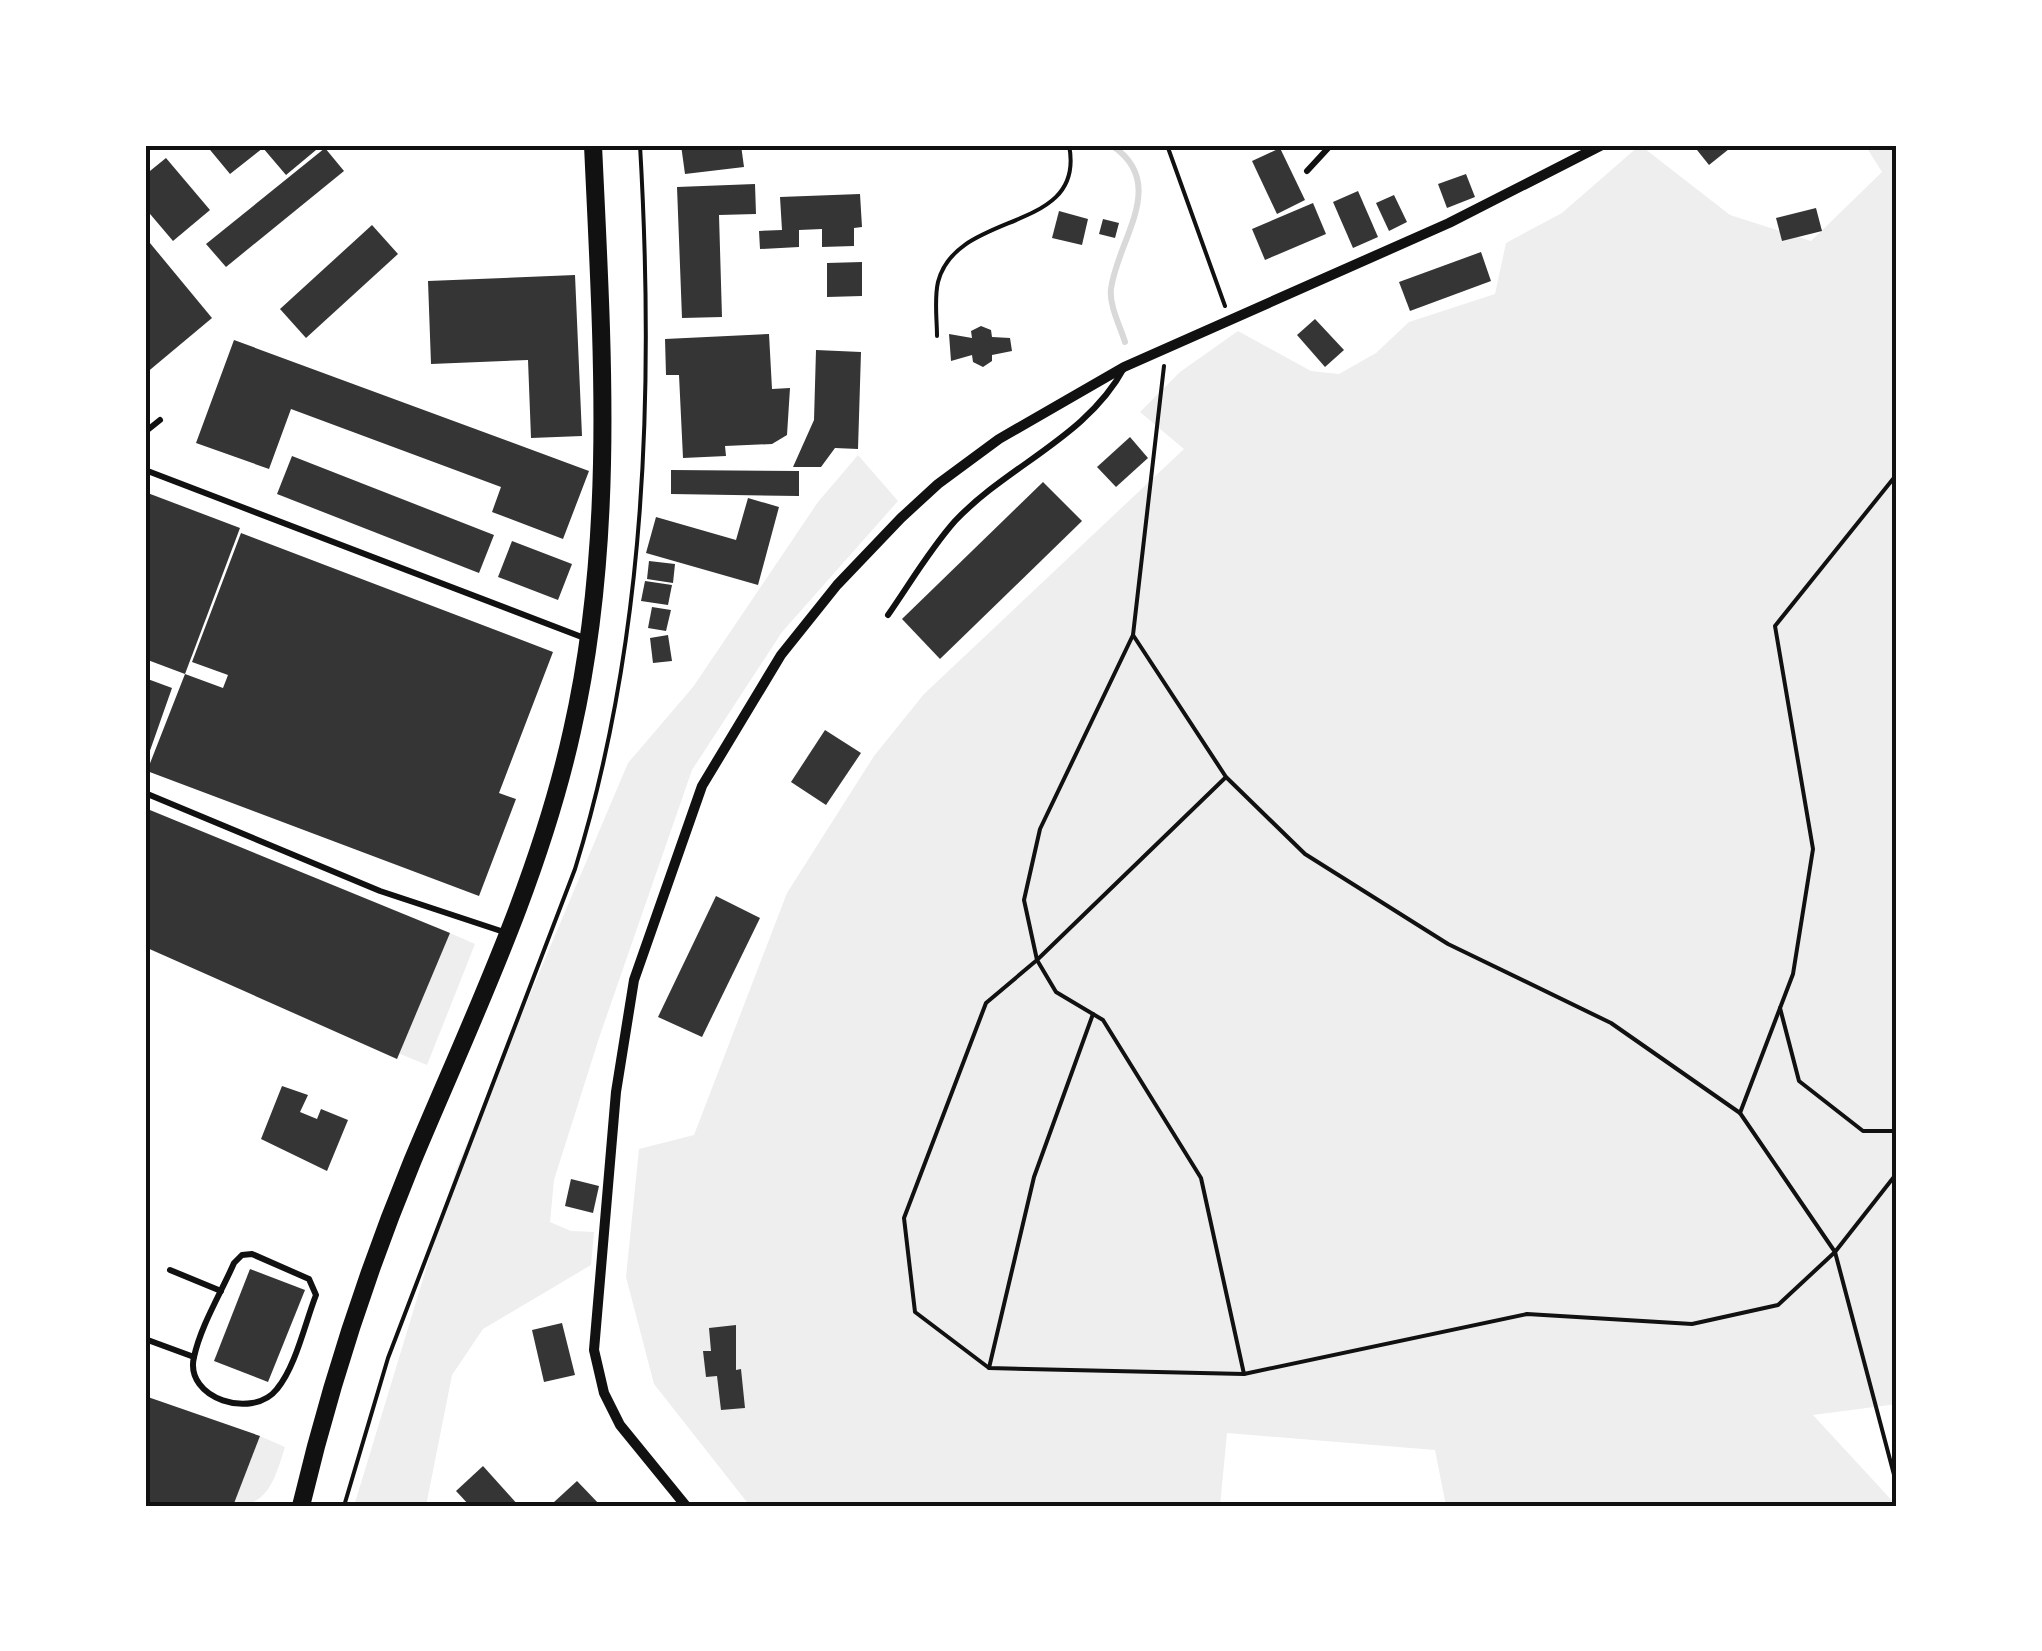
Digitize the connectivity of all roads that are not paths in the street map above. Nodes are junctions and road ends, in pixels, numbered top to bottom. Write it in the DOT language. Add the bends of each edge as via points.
graph roads {
  1 [pos="593,145"];
  2 [pos="1330,145"];
  3 [pos="1602,145"];
  4 [pos="1308,171"];
  5 [pos="1124,367"];
  6 [pos="160,420"];
  7 [pos="145,432"];
  8 [pos="145,470"];
  9 [pos="888,615"];
  10 [pos="589,640"];
  11 [pos="145,793"];
  12 [pos="508,933"];
  13 [pos="170,1270"];
  14 [pos="222,1291"];
  15 [pos="145,1339"];
  16 [pos="194,1357"];
  17 [pos="302,1506"];
  18 [pos="686,1506"];
  1 -- 10 [label="main road" via="604,382 602,521"];
  2 -- 4 [label="lane"];
  3 -- 5 [label="street" via="1449,224"];
  5 -- 9 [label="lane" via="1091,416 954,522"];
  5 -- 18 [label="street" via="982,450 901,518 781,654 702,786 626,1016 593,1336 612,1410"];
  6 -- 7 [label="lane"];
  8 -- 10 [label="lane"];
  10 -- 12 [label="main road" via="572,732"];
  11 -- 12 [label="lane" via="380,890"];
  12 -- 17 [label="main road" via="372,1267 331,1389"];
  13 -- 14 [label="lane"];
  14 -- 16 [label="lane"];
  14 -- 16 [label="lane" via="234,1263 252,1254 310,1279 316,1295 279,1388 266,1400 249,1406 219,1400 196,1377"];
  15 -- 16 [label="lane"];
}
